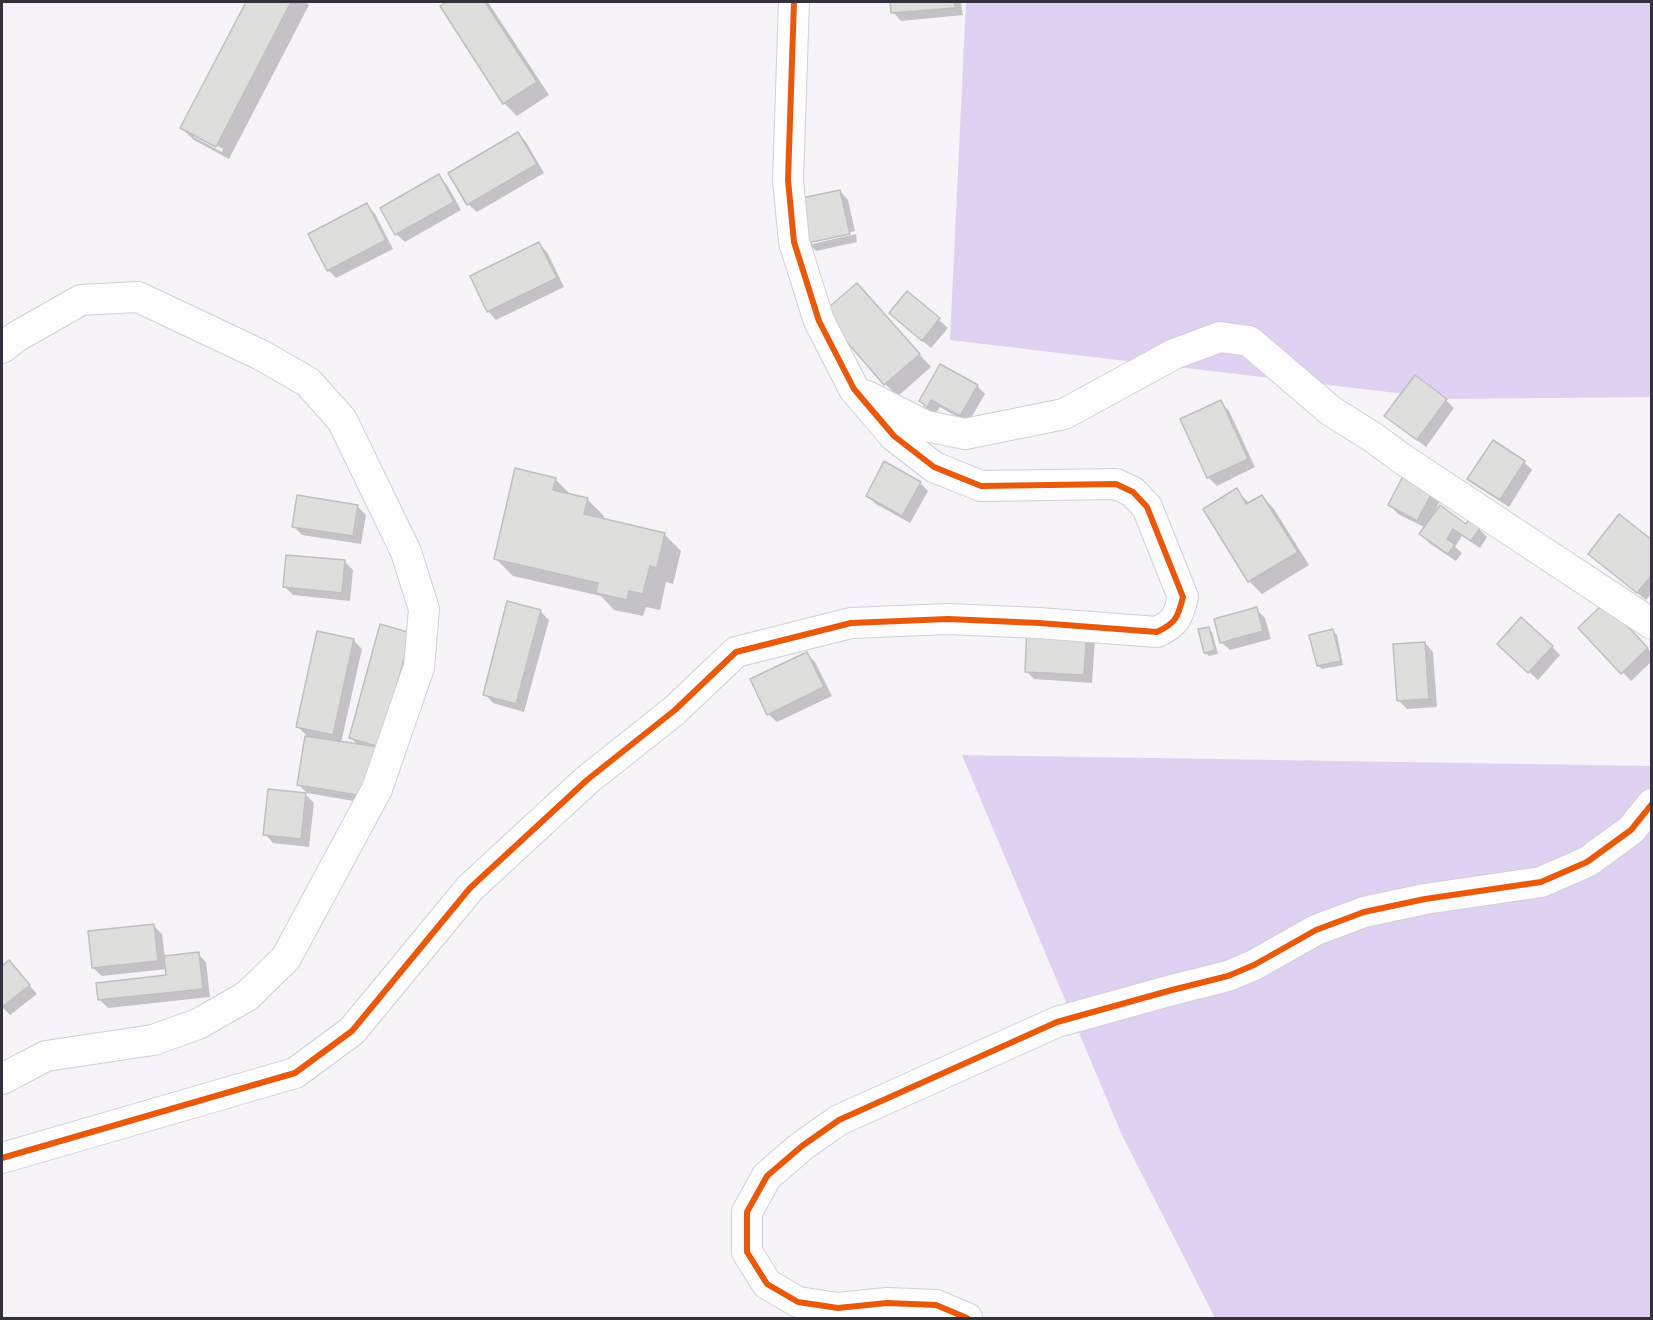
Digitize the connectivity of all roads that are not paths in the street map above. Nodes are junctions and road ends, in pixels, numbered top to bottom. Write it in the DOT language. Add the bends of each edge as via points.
graph roads {
  1 [pos="794,2"];
  2 [pos="2,348"];
  3 [pos="854,389"];
  4 [pos="1652,624"];
  5 [pos="1652,804"];
  6 [pos="2,1079"];
  7 [pos="2,1158"];
  8 [pos="968,1318"];
  1 -- 3 [label="street" via="788,180 794,242 819,321"];
  2 -- 6 [label="street" via="81,300 138,297 252,350 309,382 342,420 406,552 424,609 419,667 377,789 286,958 247,996 198,1024 153,1040 46,1056"];
  3 -- 4 [label="street" via="926,426 965,434 1064,414 1174,354 1220,337 1249,341 1331,411"];
  3 -- 7 [label="street" via="894,436 934,466 981,486 1116,484 1133,492 1147,507 1184,597 1171,626 1157,632 948,619 851,623 736,652 675,710 587,780 470,888 352,1031 295,1073"];
  5 -- 8 [label="street" via="1631,830 1587,862 1541,882 1425,898 1364,912 1316,930 1228,976 1057,1022 839,1120 767,1176 747,1212 747,1252 767,1284 798,1302 838,1308 887,1303 936,1305"];
}
